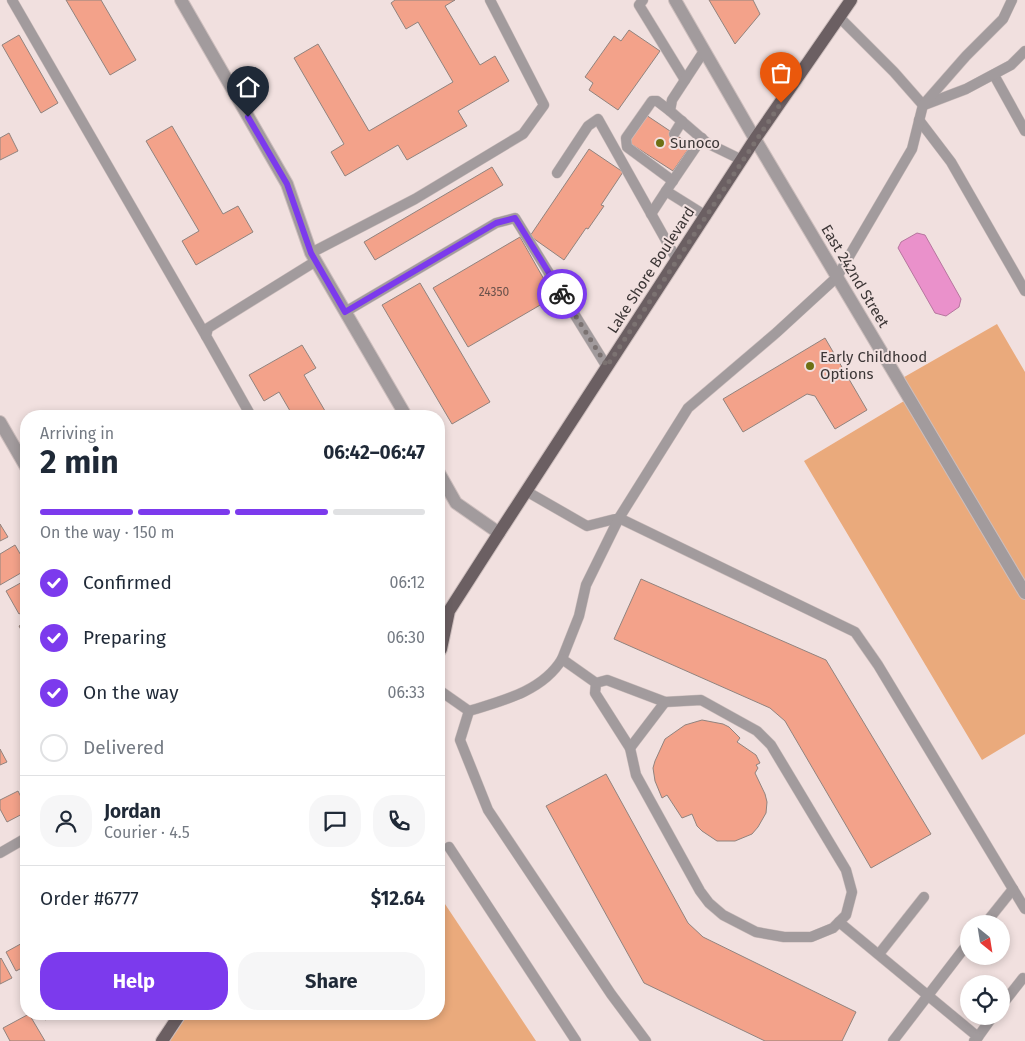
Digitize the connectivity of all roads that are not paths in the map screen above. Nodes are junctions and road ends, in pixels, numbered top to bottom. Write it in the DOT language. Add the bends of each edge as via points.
graph roads {
  1 [pos="12,0"];
  2 [pos="180,0"];
  3 [pos="490,0"];
  4 [pos="643,0"];
  5 [pos="675,0"];
  6 [pos="851,0"];
  7 [pos="1012,0"];
  8 [pos="839,17"];
  9 [pos="1025,50"];
  10 [pos="704,51"];
  11 [pos="994,75"];
  12 [pos="685,80"];
  13 [pos="923,105"];
  14 [pos="670,111"];
  15 [pos="919,120"];
  16 [pos="682,121"];
  17 [pos="1025,131"];
  18 [pos="674,134"];
  19 [pos="702,138"];
  20 [pos="756,139"];
  21 [pos="742,160"];
  22 [pos="557,173"];
  23 [pos="673,181"];
  24 [pos="666,191"];
  25 [pos="651,214"];
  26 [pos="706,216"];
  27 [pos="314,257"];
  28 [pos="677,260"];
  29 [pos="837,277"];
  30 [pos="1025,291"];
  31 [pos="345,312"];
  32 [pos="206,336"];
  33 [pos="607,366"];
  34 [pos="249,410"];
  35 [pos="402,410"];
  36 [pos="0,422"];
  37 [pos="20,457"];
  38 [pos="445,484"];
  39 [pos="526,491"];
  40 [pos="620,518"];
  41 [pos="499,533"];
  42 [pos="1025,593"];
  43 [pos="445,613"];
  44 [pos="562,659"];
  45 [pos="596,683"];
  46 [pos="445,694"];
  47 [pos="665,702"];
  48 [pos="469,710"];
  49 [pos="630,748"];
  50 [pos="20,841"];
  51 [pos="449,847"];
  52 [pos="0,853"];
  53 [pos="1013,889"];
  54 [pos="924,897"];
  55 [pos="1025,909"];
  56 [pos="991,915"];
  57 [pos="839,922"];
  58 [pos="880,954"];
  59 [pos="960,954"];
  60 [pos="1022,978"];
  61 [pos="1010,994"];
  62 [pos="928,995"];
  63 [pos="176,1020"];
  64 [pos="986,1025"];
  65 [pos="976,1039"];
  66 [pos="162,1041"];
  67 [pos="576,1041"];
  68 [pos="646,1041"];
  69 [pos="893,1041"];
  1 -- 32 [label="lane"];
  2 -- 27 [label="street" via="287,184"];
  3 -- 27 [label="lane" via="544,105 523,134"];
  4 -- 12 [label="lane" via="639,5"];
  5 -- 10 [label="street, East 242nd Street"];
  6 -- 8 [label="main road, Lake Shore Boulevard"];
  7 -- 13 [label="lane" via="1003,19"];
  8 -- 13 [label="lane"];
  8 -- 20 [label="main road, Lake Shore Boulevard"];
  9 -- 11 [label="lane" via="1011,65"];
  10 -- 12 [label="lane"];
  10 -- 20 [label="street, East 242nd Street"];
  11 -- 13 [label="lane"];
  11 -- 17 [label="lane"];
  12 -- 14 [label="lane" via="672,100"];
  13 -- 15 [label="lane"];
  14 -- 16 [label="lane"];
  14 -- 23 [label="lane" via="652,101 626,138 627,147 654,163"];
  15 -- 29 [label="lane" via="912,149"];
  15 -- 30 [label="lane" via="952,162"];
  16 -- 18 [label="lane"];
  16 -- 19 [label="lane"];
  19 -- 21 [label="lane"];
  19 -- 23 [label="lane"];
  20 -- 21 [label="main road, Lake Shore Boulevard"];
  20 -- 29 [label="street, East 242nd Street"];
  21 -- 26 [label="main road, Lake Shore Boulevard"];
  22 -- 25 [label="lane" via="588,126 598,119"];
  23 -- 24 [label="lane"];
  24 -- 25 [label="lane"];
  24 -- 26 [label="lane"];
  25 -- 28 [label="lane"];
  26 -- 28 [label="main road, Lake Shore Boulevard"];
  27 -- 31 [label="street"];
  27 -- 32 [label="lane" via="208,328"];
  28 -- 33 [label="main road, Lake Shore Boulevard"];
  29 -- 40 [label="lane" via="688,408"];
  29 -- 42 [label="street, East 242nd Street"];
  31 -- 33 [label="lane" via="496,223 515,218"];
  31 -- 35 [label="street"];
  32 -- 34 [label="lane"];
  33 -- 39 [label="main road, Lake Shore Boulevard"];
  36 -- 37 [label="street"];
  38 -- 41 [label="street" via="456,503"];
  39 -- 40 [label="lane" via="587,526"];
  39 -- 41 [label="main road, Lake Shore Boulevard"];
  40 -- 44 [label="lane" via="586,585 579,616"];
  40 -- 53 [label="lane" via="855,632"];
  41 -- 43 [label="main road, Lake Shore Boulevard"];
  44 -- 45 [label="lane"];
  44 -- 48 [label="lane" via="556,670 532,688"];
  45 -- 47 [label="lane" via="607,680"];
  45 -- 49 [label="lane" via="595,693"];
  46 -- 48 [label="lane"];
  47 -- 49 [label="lane"];
  47 -- 57 [label="lane" via="701,700 757,731 771,745 846,870 852,892 846,915"];
  48 -- 68 [label="lane" via="460,740 488,810"];
  49 -- 57 [label="lane" via="636,775 695,882 723,915 756,932 784,937 811,937"];
  50 -- 52 [label="lane"];
  51 -- 67 [label="lane"];
  53 -- 55 [label="lane"];
  53 -- 56 [label="lane"];
  54 -- 58 [label="lane"];
  57 -- 58 [label="lane"];
  58 -- 62 [label="lane"];
  59 -- 62 [label="lane"];
  60 -- 61 [label="lane"];
  62 -- 65 [label="lane"];
  62 -- 69 [label="lane"];
  63 -- 66 [label="main road"];
  64 -- 65 [label="lane"];
}
